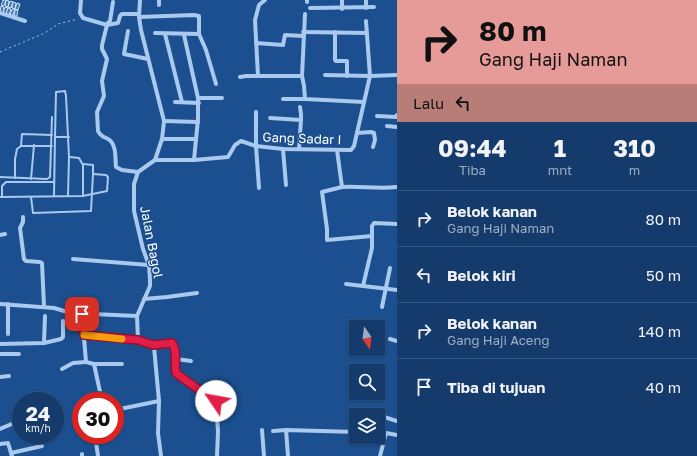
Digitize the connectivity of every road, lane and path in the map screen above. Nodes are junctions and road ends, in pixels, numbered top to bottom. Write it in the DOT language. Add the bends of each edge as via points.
graph roads {
  1 [pos="82,0"];
  2 [pos="140,0"];
  3 [pos="265,0"];
  4 [pos="342,0"];
  5 [pos="366,0"];
  6 [pos="113,2"];
  7 [pos="374,7"];
  8 [pos="310,8"];
  9 [pos="366,8"];
  10 [pos="342,9"];
  11 [pos="0,13"];
  12 [pos="305,14"];
  13 [pos="139,15"];
  14 [pos="83,18"];
  15 [pos="25,21"];
  16 [pos="366,21"];
  17 [pos="107,25"];
  18 [pos="128,31"];
  19 [pos="334,32"];
  20 [pos="155,33"];
  21 [pos="367,33"];
  22 [pos="165,34"];
  23 [pos="199,34"];
  24 [pos="303,34"];
  25 [pos="184,35"];
  26 [pos="256,44"];
  27 [pos="0,52"];
  28 [pos="148,59"];
  29 [pos="325,75"];
  30 [pos="397,75"];
  31 [pos="258,76"];
  32 [pos="302,76"];
  33 [pos="346,76"];
  34 [pos="370,76"];
  35 [pos="240,77"];
  36 [pos="216,84"];
  37 [pos="222,98"];
  38 [pos="283,99"];
  39 [pos="305,99"];
  40 [pos="198,101"];
  41 [pos="175,102"];
  42 [pos="182,102"];
  43 [pos="364,102"];
  44 [pos="300,108"];
  45 [pos="256,112"];
  46 [pos="397,115"];
  47 [pos="377,116"];
  48 [pos="52,117"];
  49 [pos="270,118"];
  50 [pos="300,120"];
  51 [pos="164,121"];
  52 [pos="198,122"];
  53 [pos="388,126"];
  54 [pos="397,127"];
  55 [pos="357,133"];
  56 [pos="52,135"];
  57 [pos="55,137"];
  58 [pos="68,137"];
  59 [pos="162,139"];
  60 [pos="196,139"];
  61 [pos="34,145"];
  62 [pos="21,146"];
  63 [pos="52,146"];
  64 [pos="256,146"];
  65 [pos="373,147"];
  66 [pos="283,149"];
  67 [pos="299,149"];
  68 [pos="337,150"];
  69 [pos="69,157"];
  70 [pos="155,160"];
  71 [pos="194,160"];
  72 [pos="83,164"];
  73 [pos="138,172"];
  74 [pos="93,174"];
  75 [pos="0,177"];
  76 [pos="15,178"];
  77 [pos="31,179"];
  78 [pos="54,182"];
  79 [pos="286,185"];
  80 [pos="342,187"];
  81 [pos="397,187"];
  82 [pos="260,188"];
  83 [pos="91,195"];
  84 [pos="54,196"];
  85 [pos="68,196"];
  86 [pos="83,196"];
  87 [pos="1,197"];
  88 [pos="31,197"];
  89 [pos="23,217"];
  90 [pos="397,224"];
  91 [pos="5,234"];
  92 [pos="0,235"];
  93 [pos="372,236"];
  94 [pos="73,259"];
  95 [pos="148,265"];
  96 [pos="390,268"];
  97 [pos="346,284"];
  98 [pos="363,286"];
  99 [pos="386,288"];
  100 [pos="397,290"];
  101 [pos="197,293"];
  102 [pos="144,299"];
  103 [pos="0,304"];
  104 [pos="8,304"];
  105 [pos="44,306"];
  106 [pos="382,307"];
  107 [pos="82,314"];
  108 [pos="45,316"];
  109 [pos="137,316"];
  110 [pos="63,321"];
  111 [pos="8,334"];
  112 [pos="84,335"];
  113 [pos="390,339"];
  114 [pos="138,340"];
  115 [pos="397,341"];
  116 [pos="44,343"];
  117 [pos="0,344"];
  118 [pos="153,345"];
  119 [pos="0,354"];
  120 [pos="19,354"];
  121 [pos="176,359"];
  122 [pos="191,361"];
  123 [pos="86,362"];
  124 [pos="94,364"];
  125 [pos="122,364"];
  126 [pos="62,369"];
  127 [pos="8,376"];
  128 [pos="0,377"];
  129 [pos="100,392"];
  130 [pos="159,401"];
  131 [pos="124,408"];
  132 [pos="385,417"];
  133 [pos="397,421"];
  134 [pos="12,424"];
  135 [pos="0,429"];
  136 [pos="262,430"];
  137 [pos="286,430"];
  138 [pos="273,431"];
  139 [pos="349,432"];
  140 [pos="397,435"];
  141 [pos="385,436"];
  142 [pos="0,444"];
  143 [pos="96,444"];
  144 [pos="383,444"];
  145 [pos="42,446"];
  146 [pos="12,455"];
  147 [pos="98,456"];
  148 [pos="161,456"];
  149 [pos="217,456"];
  150 [pos="260,456"];
  151 [pos="264,456"];
  152 [pos="288,456"];
  153 [pos="380,456"];
  1 -- 14 [label="street" via="80,13"];
  2 -- 13 [label="street"];
  3 -- 26 [label="street" via="259,5 255,20"];
  4 -- 10 [label="street"];
  5 -- 9 [label="street"];
  6 -- 17 [label="street"];
  7 -- 9 [label="street"];
  8 -- 10 [label="street"];
  9 -- 10 [label="street"];
  11 -- 15 [label="street"];
  12 -- 24 [label="street"];
  13 -- 17 [label="street" via="122,14 118,23"];
  13 -- 23 [label="street" via="198,16"];
  13 -- 28 [label="street"];
  14 -- 17 [label="street"];
  14 -- 27 [label="path" via="58,24 45,33"];
  16 -- 21 [label="street, Gang Sadar I"];
  17 -- 73 [label="street" via="102,45 107,59 102,81 104,96 97,112 97,129 99,134 111,140 114,145 116,167"];
  18 -- 28 [label="street" via="124,54"];
  19 -- 21 [label="street"];
  19 -- 24 [label="street"];
  19 -- 33 [label="street" via="335,59 347,62"];
  20 -- 22 [label="street"];
  21 -- 34 [label="street, Gang Sadar I"];
  22 -- 25 [label="street"];
  22 -- 42 [label="street"];
  23 -- 25 [label="street"];
  23 -- 36 [label="street"];
  24 -- 26 [label="street" via="285,35 283,45"];
  24 -- 32 [label="street"];
  25 -- 40 [label="street"];
  26 -- 31 [label="street"];
  28 -- 51 [label="street"];
  29 -- 33 [label="street"];
  30 -- 34 [label="street"];
  31 -- 32 [label="street"];
  31 -- 35 [label="street"];
  32 -- 39 [label="street"];
  33 -- 34 [label="street"];
  34 -- 43 [label="street, Gang Sadar I"];
  37 -- 40 [label="street"];
  38 -- 39 [label="street"];
  39 -- 43 [label="street"];
  40 -- 42 [label="street"];
  40 -- 52 [label="street"];
  41 -- 42 [label="street"];
  43 -- 55 [label="street, Gang Sadar I"];
  44 -- 50 [label="street"];
  45 -- 64 [label="street"];
  46 -- 47 [label="street"];
  48 -- 56 [label="lane"];
  49 -- 50 [label="street"];
  50 -- 67 [label="street"];
  51 -- 52 [label="street"];
  51 -- 59 [label="street"];
  52 -- 60 [label="street"];
  53 -- 54 [label="street"];
  55 -- 65 [label="street" via="374,133"];
  55 -- 68 [label="street, Gang Sadar I" via="353,149"];
  56 -- 62 [label="lane" via="22,134"];
  56 -- 63 [label="lane"];
  57 -- 58 [label="lane"];
  57 -- 58 [label="lane" via="56,92 65,91"];
  57 -- 78 [label="lane"];
  58 -- 69 [label="lane"];
  59 -- 60 [label="street"];
  59 -- 70 [label="street"];
  60 -- 71 [label="street"];
  61 -- 62 [label="lane"];
  61 -- 63 [label="lane"];
  61 -- 77 [label="lane"];
  62 -- 76 [label="lane" via="17,149 15,159"];
  63 -- 77 [label="lane" via="50,177"];
  64 -- 66 [label="street, Gang Sadar I"];
  64 -- 71 [label="street, Gang Sadar I" via="239,142 226,157"];
  64 -- 82 [label="street"];
  66 -- 67 [label="street, Gang Sadar I"];
  66 -- 79 [label="street"];
  67 -- 68 [label="street, Gang Sadar I"];
  68 -- 80 [label="street"];
  69 -- 72 [label="lane" via="78,158"];
  69 -- 85 [label="lane"];
  70 -- 71 [label="street"];
  70 -- 73 [label="street"];
  72 -- 74 [label="lane" via="93,165"];
  72 -- 86 [label="lane"];
  73 -- 95 [label="street, Jalan Bagol" via="134,184 134,211"];
  74 -- 83 [label="lane"];
  74 -- 83 [label="lane" via="106,175 108,189 105,193"];
  75 -- 76 [label="lane"];
  76 -- 77 [label="lane"];
  78 -- 84 [label="lane"];
  78 -- 87 [label="lane" via="6,182 2,186"];
  80 -- 81 [label="street"];
  80 -- 93 [label="street" via="322,192 327,240"];
  83 -- 86 [label="lane"];
  83 -- 88 [label="lane" via="89,212 34,213"];
  84 -- 85 [label="lane"];
  84 -- 88 [label="lane"];
  85 -- 86 [label="lane"];
  87 -- 88 [label="lane"];
  89 -- 105 [label="street" via="20,228 24,259 42,263"];
  90 -- 93 [label="street" via="374,223"];
  91 -- 92 [label="street"];
  93 -- 98 [label="street" via="372,248"];
  94 -- 95 [label="street"];
  95 -- 102 [label="street, Jalan Bagol" via="150,286"];
  96 -- 99 [label="street"];
  97 -- 98 [label="street"];
  98 -- 99 [label="street"];
  99 -- 100 [label="street"];
  99 -- 106 [label="street"];
  101 -- 102 [label="street"];
  102 -- 109 [label="street, Jalan Bagol"];
  103 -- 104 [label="street"];
  104 -- 105 [label="street"];
  104 -- 111 [label="street"];
  105 -- 107 [label="street"];
  107 -- 109 [label="street"];
  107 -- 112 [label="street"];
  108 -- 116 [label="street"];
  109 -- 114 [label="street"];
  110 -- 116 [label="street" via="62,338"];
  112 -- 114 [label="street"];
  112 -- 123 [label="street"];
  113 -- 115 [label="street"];
  114 -- 118 [label="street"];
  116 -- 117 [label="street"];
  118 -- 121 [label="street" via="172,343"];
  118 -- 130 [label="street"];
  119 -- 120 [label="street"];
  121 -- 122 [label="street"];
  121 -- 149 [label="street" via="176,374 216,400"];
  123 -- 124 [label="street"];
  123 -- 126 [label="street" via="73,363"];
  124 -- 125 [label="street"];
  124 -- 129 [label="street"];
  127 -- 128 [label="street"];
  130 -- 131 [label="street"];
  130 -- 148 [label="street" via="158,434"];
  132 -- 133 [label="street"];
  134 -- 135 [label="street"];
  136 -- 151 [label="street"];
  137 -- 138 [label="street"];
  137 -- 139 [label="street"];
  137 -- 152 [label="street"];
  140 -- 141 [label="street" via="386,433"];
  142 -- 146 [label="street" via="8,443"];
  143 -- 147 [label="street"];
  144 -- 153 [label="street"];
  145 -- 146 [label="street"];
  150 -- 151 [label="street"];
}
